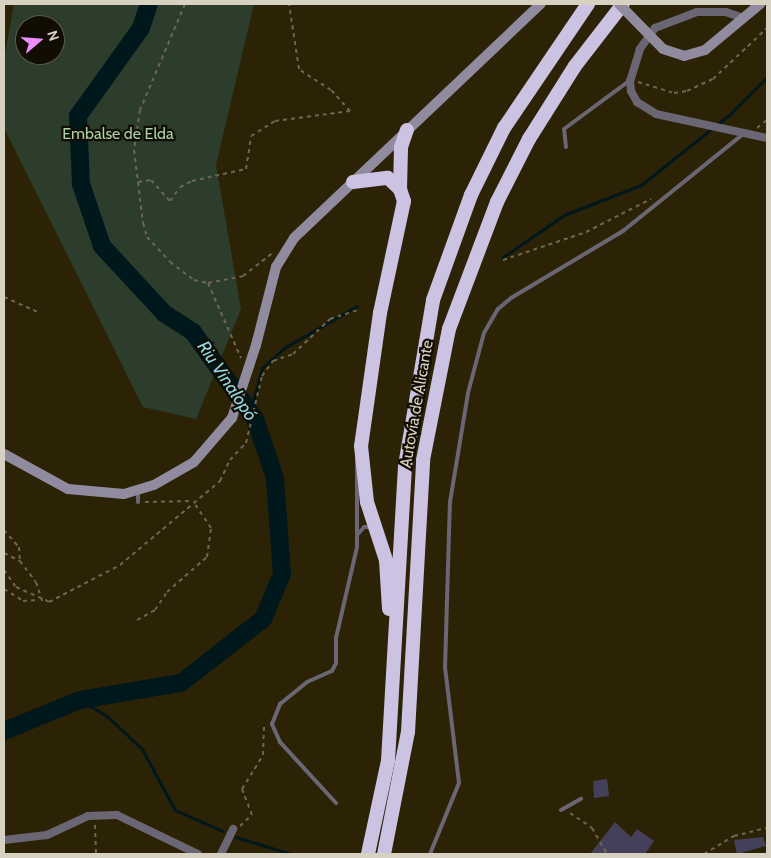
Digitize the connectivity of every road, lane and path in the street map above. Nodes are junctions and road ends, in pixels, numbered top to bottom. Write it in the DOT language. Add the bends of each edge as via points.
graph roads {
  1 [pos="184,4"];
  2 [pos="289,4"];
  3 [pos="541,4"];
  4 [pos="588,4"];
  5 [pos="621,4"];
  6 [pos="760,4"];
  7 [pos="744,18"];
  8 [pos="767,28"];
  9 [pos="630,81"];
  10 [pos="407,130"];
  11 [pos="742,135"];
  12 [pos="767,138"];
  13 [pos="566,147"];
  14 [pos="138,182"];
  15 [pos="353,182"];
  16 [pos="400,189"];
  17 [pos="653,198"];
  18 [pos="287,248"];
  19 [pos="503,260"];
  20 [pos="208,283"];
  21 [pos="4,296"];
  22 [pos="357,310"];
  23 [pos="37,312"];
  24 [pos="4,352"];
  25 [pos="248,363"];
  26 [pos="255,370"];
  27 [pos="262,376"];
  28 [pos="4,380"];
  29 [pos="361,446"];
  30 [pos="4,454"];
  31 [pos="138,497"];
  32 [pos="193,501"];
  33 [pos="376,528"];
  34 [pos="4,530"];
  35 [pos="358,536"];
  36 [pos="4,553"];
  37 [pos="20,561"];
  38 [pos="4,570"];
  39 [pos="4,589"];
  40 [pos="41,601"];
  41 [pos="136,620"];
  42 [pos="397,644"];
  43 [pos="272,724"];
  44 [pos="581,799"];
  45 [pos="336,803"];
  46 [pos="561,810"];
  47 [pos="568,812"];
  48 [pos="97,815"];
  49 [pos="233,828"];
  50 [pos="767,828"];
  51 [pos="4,840"];
  52 [pos="96,854"];
  53 [pos="198,854"];
  54 [pos="221,854"];
  55 [pos="368,854"];
  56 [pos="384,854"];
  57 [pos="430,854"];
  58 [pos="607,854"];
  59 [pos="704,854"];
  1 -- 14 [label="path" via="143,95 134,150"];
  2 -- 14 [label="path" via="299,69 331,90 350,111 326,118 291,116 274,121 251,136 246,169 192,181 180,187 170,201 150,180"];
  3 -- 10 [label="main road"];
  4 -- 42 [label="highway, Autovía de Alicante" via="504,128 471,195 433,300 405,466"];
  5 -- 7 [label="main road, bridge" via="663,49 692,55"];
  5 -- 56 [label="highway, Autovía de Alicante" via="575,66 529,139 496,202 449,329 423,460 408,732"];
  6 -- 7 [label="main road"];
  7 -- 9 [label="street" via="709,12 668,20 644,39"];
  8 -- 9 [label="path" via="713,78 688,91 674,93"];
  9 -- 11 [label="street" via="644,108"];
  9 -- 13 [label="lane" via="564,129"];
  10 -- 15 [label="main road"];
  10 -- 16 [label="highway" via="401,147"];
  11 -- 12 [label="street"];
  11 -- 57 [label="lane" via="623,231 511,298 484,333 468,393 450,502 445,668 459,783"];
  14 -- 20 [label="path" via="147,237 170,262 194,280"];
  15 -- 16 [label="highway" via="381,176"];
  15 -- 18 [label="main road"];
  16 -- 29 [label="highway" via="403,222 380,313"];
  17 -- 19 [label="path" via="586,232"];
  18 -- 20 [label="path" via="269,254 243,276"];
  18 -- 31 [label="main road, bridge" via="271,284 256,346 232,418 194,462"];
  20 -- 25 [label="path" via="241,357"];
  21 -- 23 [label="path"];
  22 -- 27 [label="path" via="330,319 293,354 273,361"];
  24 -- 28 [label="path"];
  26 -- 27 [label="path"];
  27 -- 32 [label="path" via="246,443 213,490"];
  29 -- 33 [label="highway" via="364,485"];
  29 -- 35 [label="lane" via="356,464"];
  30 -- 31 [label="main road" via="68,489 105,496"];
  31 -- 32 [label="path"];
  32 -- 40 [label="path" via="102,577"];
  32 -- 41 [label="path" via="211,528 207,556 167,592 155,610"];
  33 -- 35 [label="lane" via="364,526"];
  33 -- 42 [label="highway" via="386,560 390,618"];
  34 -- 37 [label="path" via="20,547"];
  35 -- 43 [label="lane" via="336,638 336,663 280,704"];
  36 -- 37 [label="path"];
  37 -- 40 [label="path" via="36,582"];
  38 -- 40 [label="path" via="16,587"];
  39 -- 40 [label="path" via="23,601"];
  42 -- 55 [label="highway, Autovía de Alicante" via="388,761"];
  43 -- 45 [label="lane" via="280,742"];
  43 -- 49 [label="path" via="262,727 263,755 242,789 252,815"];
  44 -- 46 [label="lane"];
  47 -- 58 [label="path" via="592,828"];
  48 -- 51 [label="street" via="47,835"];
  48 -- 52 [label="path" via="92,832"];
  48 -- 53 [label="street" via="117,815"];
  49 -- 54 [label="street"];
  50 -- 59 [label="path" via="728,839"];
}
